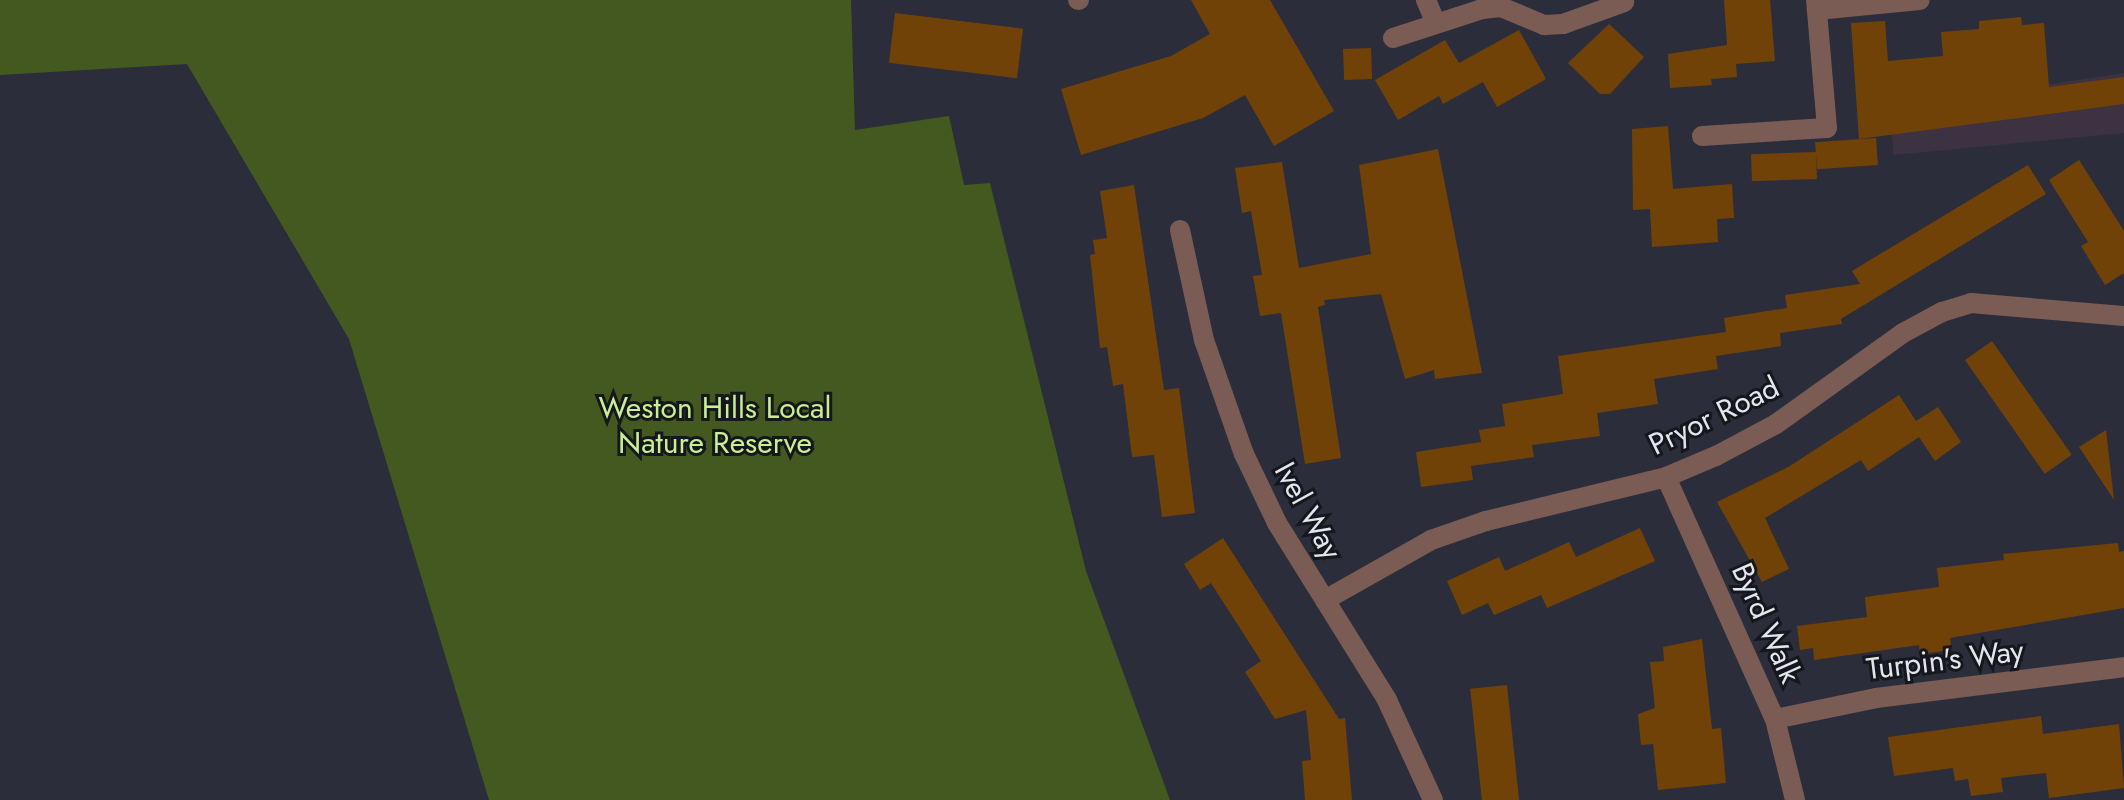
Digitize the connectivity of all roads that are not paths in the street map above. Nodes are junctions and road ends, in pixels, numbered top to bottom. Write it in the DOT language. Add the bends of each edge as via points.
graph roads {
  1 [pos="1426,0"];
  2 [pos="1920,0"];
  3 [pos="1624,2"];
  4 [pos="1816,5"];
  5 [pos="1435,21"];
  6 [pos="1393,38"];
  7 [pos="1702,136"];
  8 [pos="1180,230"];
  9 [pos="2124,316"];
  10 [pos="1666,477"];
  11 [pos="1325,600"];
  12 [pos="2124,667"];
  13 [pos="1775,719"];
  14 [pos="1433,800"];
  15 [pos="1795,800"];
  1 -- 5 [label="street"];
  2 -- 4 [label="street"];
  3 -- 5 [label="street" via="1563,24 1544,25 1501,7"];
  4 -- 7 [label="street" via="1827,128"];
  5 -- 6 [label="street"];
  8 -- 11 [label="street, Ivel Way" via="1204,340 1228,414 1277,523"];
  9 -- 10 [label="street, Pryor Road" via="1971,303 1942,312 1903,333 1776,424"];
  10 -- 11 [label="street, Pryor Road" via="1486,521 1431,540"];
  10 -- 13 [label="street, Byrd Walk"];
  11 -- 14 [label="street, Ivel Way" via="1387,700"];
  12 -- 13 [label="street, Turpin's Way" via="1876,698"];
  13 -- 15 [label="street, Byrd Walk"];
}
